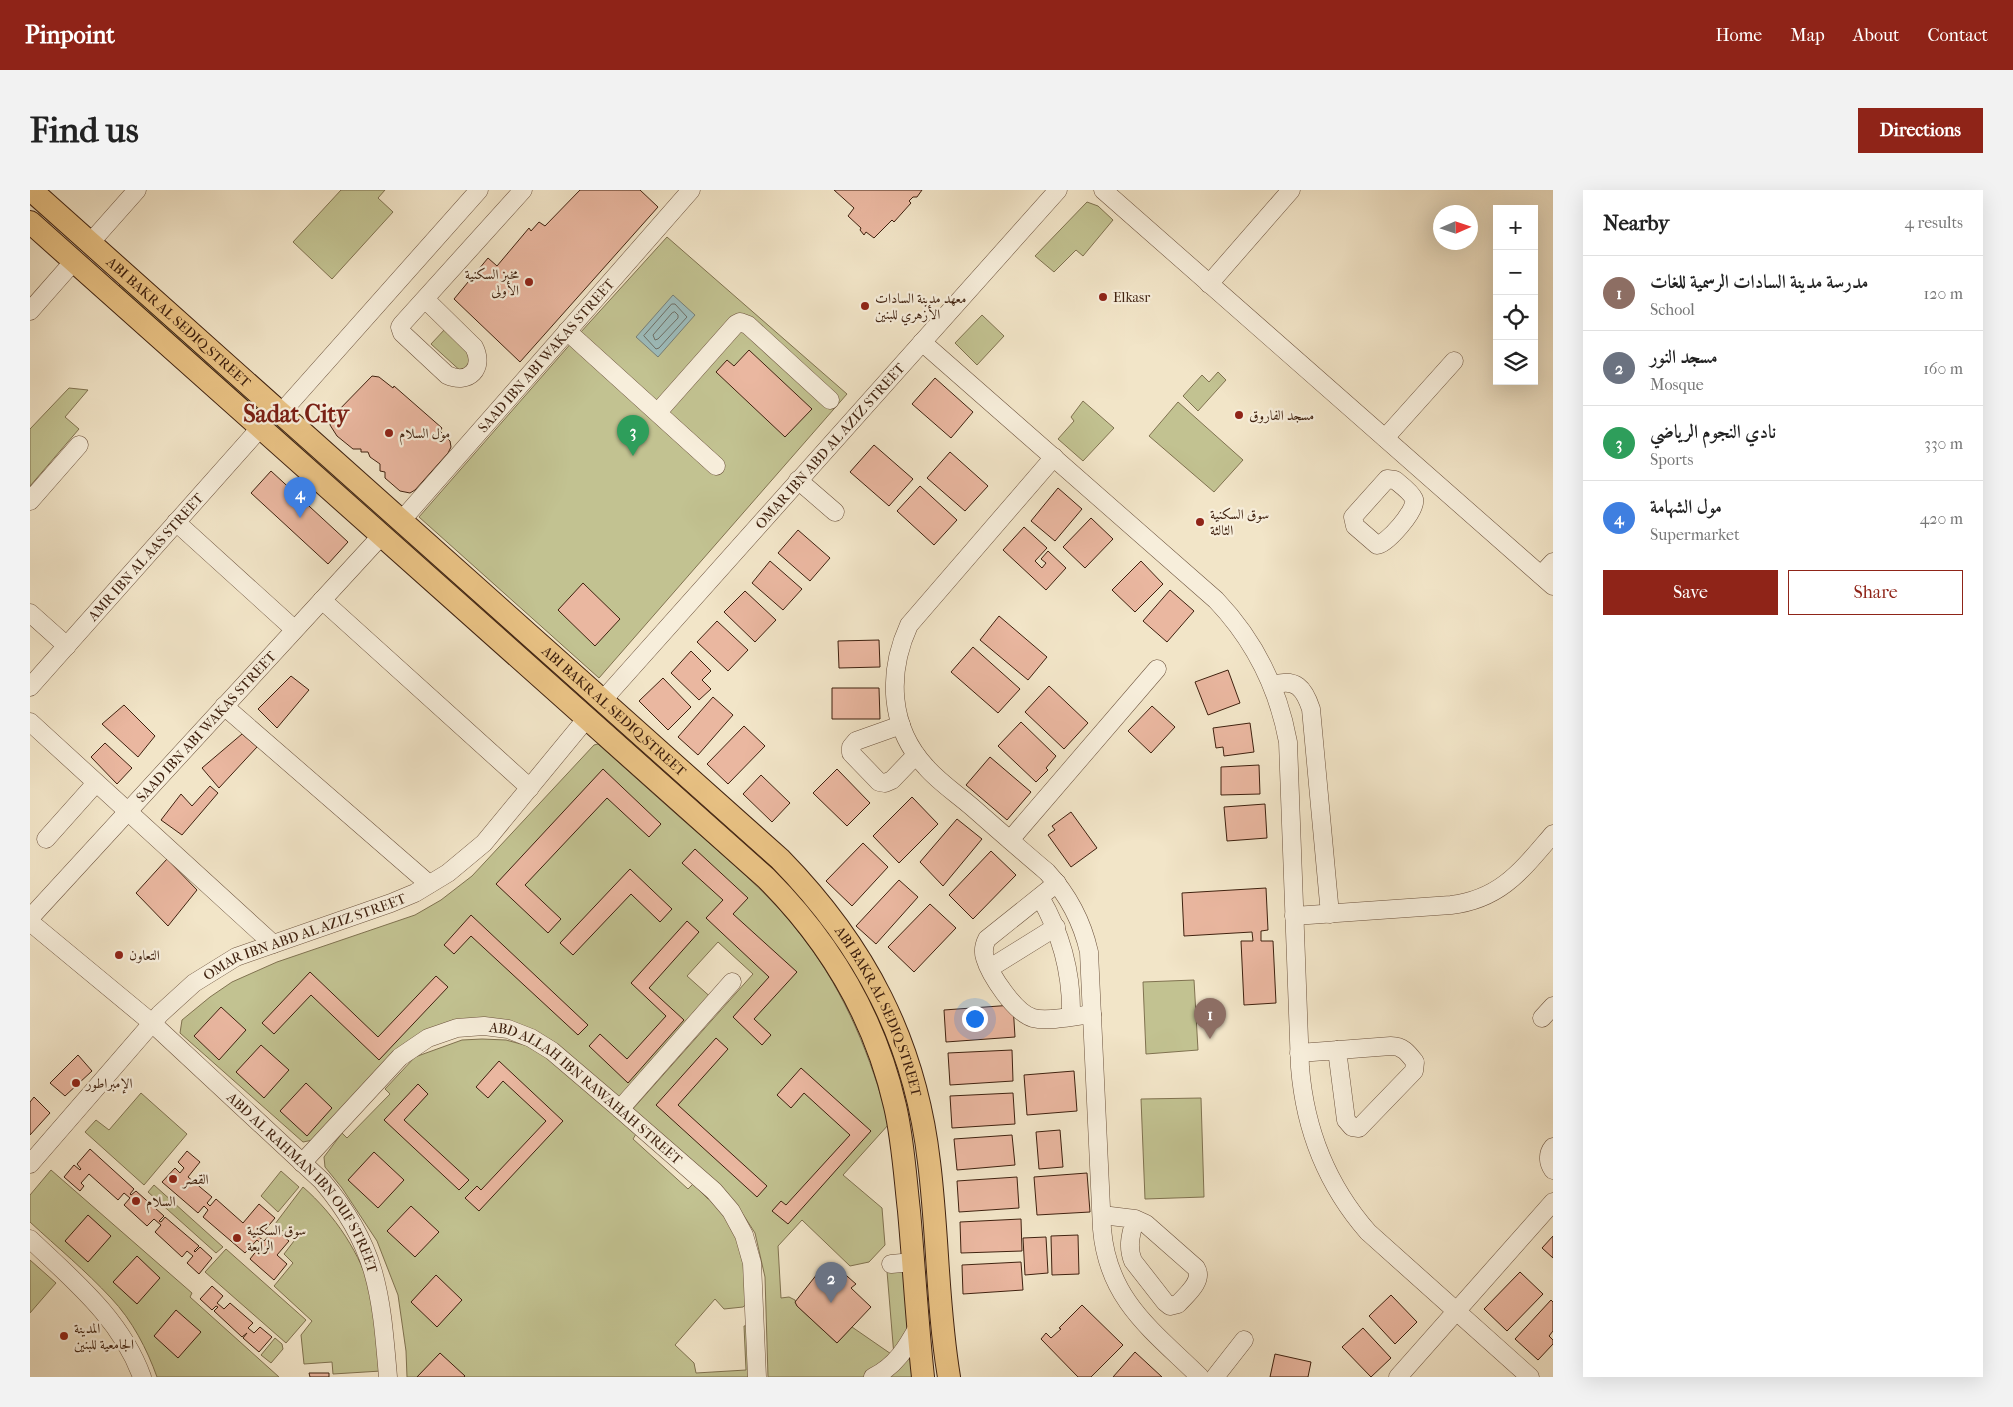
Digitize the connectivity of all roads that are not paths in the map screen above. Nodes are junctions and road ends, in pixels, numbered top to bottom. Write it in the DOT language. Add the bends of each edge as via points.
graph roads {
  1 [pos="31,190"];
  2 [pos="479,190"];
  3 [pos="523,190"];
  4 [pos="691,190"];
  5 [pos="1103,190"];
  6 [pos="1291,190"];
  7 [pos="132,191"];
  8 [pos="1052,192"];
  9 [pos="30,222"];
  10 [pos="90,243"];
  11 [pos="74,261"];
  12 [pos="1209,284"];
  13 [pos="425,299"];
  14 [pos="30,311"];
  15 [pos="568,331"];
  16 [pos="922,342"];
  17 [pos="1454,361"];
  18 [pos="830,400"];
  19 [pos="658,412"];
  20 [pos="280,414"];
  21 [pos="261,427"];
  22 [pos="1385,438"];
  23 [pos="79,445"];
  24 [pos="1054,457"];
  25 [pos="716,466"];
  26 [pos="1418,467"];
  27 [pos="798,480"];
  28 [pos="1402,487"];
  29 [pos="30,501"];
  30 [pos="835,512"];
  31 [pos="176,522"];
  32 [pos="401,522"];
  33 [pos="382,535"];
  34 [pos="1553,562"];
  35 [pos="1547,581"];
  36 [pos="322,600"];
  37 [pos="30,613"];
  38 [pos="294,629"];
  39 [pos="529,636"];
  40 [pos="67,646"];
  41 [pos="515,654"];
  42 [pos="1157,669"];
  43 [pos="1273,685"];
  44 [pos="30,687"];
  45 [pos="602,701"];
  46 [pos="224,706"];
  47 [pos="587,718"];
  48 [pos="30,722"];
  49 [pos="900,725"];
  50 [pos="916,755"];
  51 [pos="96,783"];
  52 [pos="530,788"];
  53 [pos="127,811"];
  54 [pos="1553,834"];
  55 [pos="46,839"];
  56 [pos="1010,840"];
  57 [pos="1058,883"];
  58 [pos="429,884"];
  59 [pos="804,884"];
  60 [pos="786,898"];
  61 [pos="1040,898"];
  62 [pos="1330,914"];
  63 [pos="1294,916"];
  64 [pos="30,918"];
  65 [pos="30,922"];
  66 [pos="1056,927"];
  67 [pos="273,944"];
  68 [pos="990,968"];
  69 [pos="732,982"];
  70 [pos="1092,1014"];
  71 [pos="1071,1016"];
  72 [pos="152,1023"];
  73 [pos="1337,1050"];
  74 [pos="1299,1053"];
  75 [pos="620,1109"];
  76 [pos="1553,1147"];
  77 [pos="302,1163"];
  78 [pos="30,1164"];
  79 [pos="930,1164"];
  80 [pos="905,1168"];
  81 [pos="1553,1170"];
  82 [pos="1553,1202"];
  83 [pos="1102,1215"];
  84 [pos="1135,1219"];
  85 [pos="30,1239"];
  86 [pos="913,1262"];
  87 [pos="891,1264"];
  88 [pos="1456,1311"];
  89 [pos="919,1326"];
  90 [pos="1244,1340"];
  91 [pos="761,1375"];
  92 [pos="142,1377"];
  93 [pos="388,1377"];
  94 [pos="873,1377"];
  95 [pos="923,1377"];
  96 [pos="949,1377"];
  97 [pos="1200,1377"];
  98 [pos="1215,1377"];
  99 [pos="1398,1377"];
  100 [pos="1530,1377"];
  1 -- 10 [label="main road, ABI BAKR AL SEDIQ STREET"];
  2 -- 20 [label="street"];
  3 -- 13 [label="street"];
  4 -- 15 [label="street, SAAD IBN ABI WAKAS STREET"];
  5 -- 12 [label="street"];
  6 -- 12 [label="street"];
  7 -- 10 [label="street"];
  8 -- 16 [label="street, OMAR IBN ABD AL AZIZ STREET"];
  9 -- 11 [label="main road, ABI BAKR AL SEDIQ STREET"];
  10 -- 20 [label="main road, ABI BAKR AL SEDIQ STREET"];
  11 -- 14 [label="street"];
  11 -- 21 [label="main road, ABI BAKR AL SEDIQ STREET"];
  12 -- 22 [label="street"];
  13 -- 13 [label="street" via="474,346 478,362 470,376 462,379 447,376 400,330"];
  15 -- 19 [label="street"];
  15 -- 32 [label="street, SAAD IBN ABI WAKAS STREET"];
  16 -- 24 [label="street"];
  16 -- 27 [label="street, OMAR IBN ABD AL AZIZ STREET"];
  17 -- 22 [label="street"];
  18 -- 19 [label="street" via="748,325 740,322"];
  19 -- 25 [label="street"];
  20 -- 32 [label="main road, ABI BAKR AL SEDIQ STREET"];
  21 -- 31 [label="street, AMR IBN AL AAS STREET"];
  21 -- 33 [label="main road, ABI BAKR AL SEDIQ STREET"];
  22 -- 26 [label="street"];
  23 -- 29 [label="street"];
  24 -- 43 [label="street" via="1216,600 1247,637"];
  24 -- 49 [label="street" via="908,625 894,674"];
  26 -- 28 [label="street"];
  26 -- 35 [label="street"];
  27 -- 30 [label="street"];
  27 -- 45 [label="street, OMAR IBN ABD AL AZIZ STREET"];
  31 -- 38 [label="street"];
  31 -- 40 [label="street, AMR IBN AL AAS STREET"];
  32 -- 39 [label="main road, ABI BAKR AL SEDIQ STREET"];
  33 -- 36 [label="street, SAAD IBN ABI WAKAS STREET"];
  33 -- 41 [label="main road, ABI BAKR AL SEDIQ STREET"];
  34 -- 35 [label="street"];
  36 -- 38 [label="street, SAAD IBN ABI WAKAS STREET"];
  36 -- 52 [label="street"];
  37 -- 40 [label="street"];
  38 -- 46 [label="street, SAAD IBN ABI WAKAS STREET"];
  39 -- 41 [label="main road"];
  39 -- 45 [label="main road, ABI BAKR AL SEDIQ STREET"];
  40 -- 44 [label="street, AMR IBN AL AAS STREET"];
  41 -- 47 [label="main road, ABI BAKR AL SEDIQ STREET"];
  42 -- 56 [label="street"];
  43 -- 62 [label="street" via="1284,681 1293,683 1312,709"];
  43 -- 63 [label="street" via="1288,742"];
  45 -- 59 [label="main road, ABI BAKR AL SEDIQ STREET"];
  46 -- 53 [label="street, SAAD IBN ABI WAKAS STREET"];
  46 -- 58 [label="street"];
  47 -- 52 [label="street, OMAR IBN ABD AL AZIZ STREET"];
  47 -- 60 [label="main road, ABI BAKR AL SEDIQ STREET"];
  48 -- 51 [label="street"];
  49 -- 50 [label="street"];
  49 -- 50 [label="street" via="856,741 851,747 852,753 879,782 885,783"];
  50 -- 56 [label="street"];
  51 -- 53 [label="street"];
  51 -- 55 [label="street"];
  52 -- 58 [label="street, OMAR IBN ABD AL AZIZ STREET" via="484,843"];
  53 -- 64 [label="street, SAAD IBN ABI WAKAS STREET"];
  53 -- 67 [label="street"];
  54 -- 62 [label="street" via="1510,881 1476,900 1451,905"];
  56 -- 57 [label="street"];
  57 -- 61 [label="street"];
  57 -- 70 [label="street" via="1074,909 1089,952"];
  58 -- 67 [label="street, OMAR IBN ABD AL AZIZ STREET" via="391,903"];
  59 -- 60 [label="main road"];
  59 -- 79 [label="main road, ABI BAKR AL SEDIQ STREET" via="847,938 889,1014 918,1096"];
  60 -- 80 [label="main road, ABI BAKR AL SEDIQ STREET" via="831,955 861,1008 881,1057 895,1105"];
  61 -- 66 [label="street"];
  61 -- 68 [label="street" via="987,939 984,953"];
  62 -- 63 [label="street"];
  63 -- 74 [label="street"];
  65 -- 72 [label="street, ABD AL RAHMAN IBN OUF STREET"];
  66 -- 68 [label="street"];
  66 -- 71 [label="street" via="1067,960"];
  67 -- 72 [label="street, OMAR IBN ABD AL AZIZ STREET" via="207,973 182,992"];
  68 -- 71 [label="street" via="1005,994 1024,1014 1038,1019"];
  69 -- 75 [label="street"];
  70 -- 71 [label="street"];
  70 -- 83 [label="street"];
  72 -- 77 [label="street, ABD AL RAHMAN IBN OUF STREET"];
  72 -- 78 [label="street, OMAR IBN ABD AL AZIZ STREET"];
  73 -- 73 [label="street" via="1396,1046 1404,1049 1416,1062 1414,1071 1359,1128 1352,1127 1346,1120"];
  73 -- 74 [label="street"];
  74 -- 88 [label="street" via="1301,1088 1309,1128 1333,1184 1368,1232"];
  75 -- 77 [label="street, ABD ALLAH IBN RAWAHAH STREET" via="552,1051 531,1038 508,1029 484,1026 457,1028 428,1038 400,1057"];
  75 -- 91 [label="street, ABD ALLAH IBN RAWAHAH STREET" via="714,1191 738,1222 752,1263"];
  76 -- 81 [label="street" via="1549,1155"];
  77 -- 93 [label="street, ABD AL RAHMAN IBN OUF STREET" via="336,1198 368,1255 381,1305"];
  79 -- 80 [label="main road"];
  79 -- 96 [label="main road, ABI BAKR AL SEDIQ STREET"];
  80 -- 86 [label="main road, ABI BAKR AL SEDIQ STREET"];
  82 -- 88 [label="street"];
  83 -- 84 [label="street"];
  83 -- 97 [label="street" via="1105,1255 1120,1292 1136,1314"];
  84 -- 84 [label="street" via="1146,1224 1198,1271 1197,1280 1178,1304 1170,1306 1165,1302 1133,1261 1129,1240"];
  85 -- 92 [label="street" via="108,1317 130,1349"];
  86 -- 87 [label="street"];
  86 -- 89 [label="main road, ABI BAKR AL SEDIQ STREET"];
  88 -- 99 [label="street"];
  88 -- 100 [label="street"];
  89 -- 94 [label="street" via="902,1354"];
  89 -- 95 [label="main road, ABI BAKR AL SEDIQ STREET"];
  90 -- 98 [label="street"];
}
